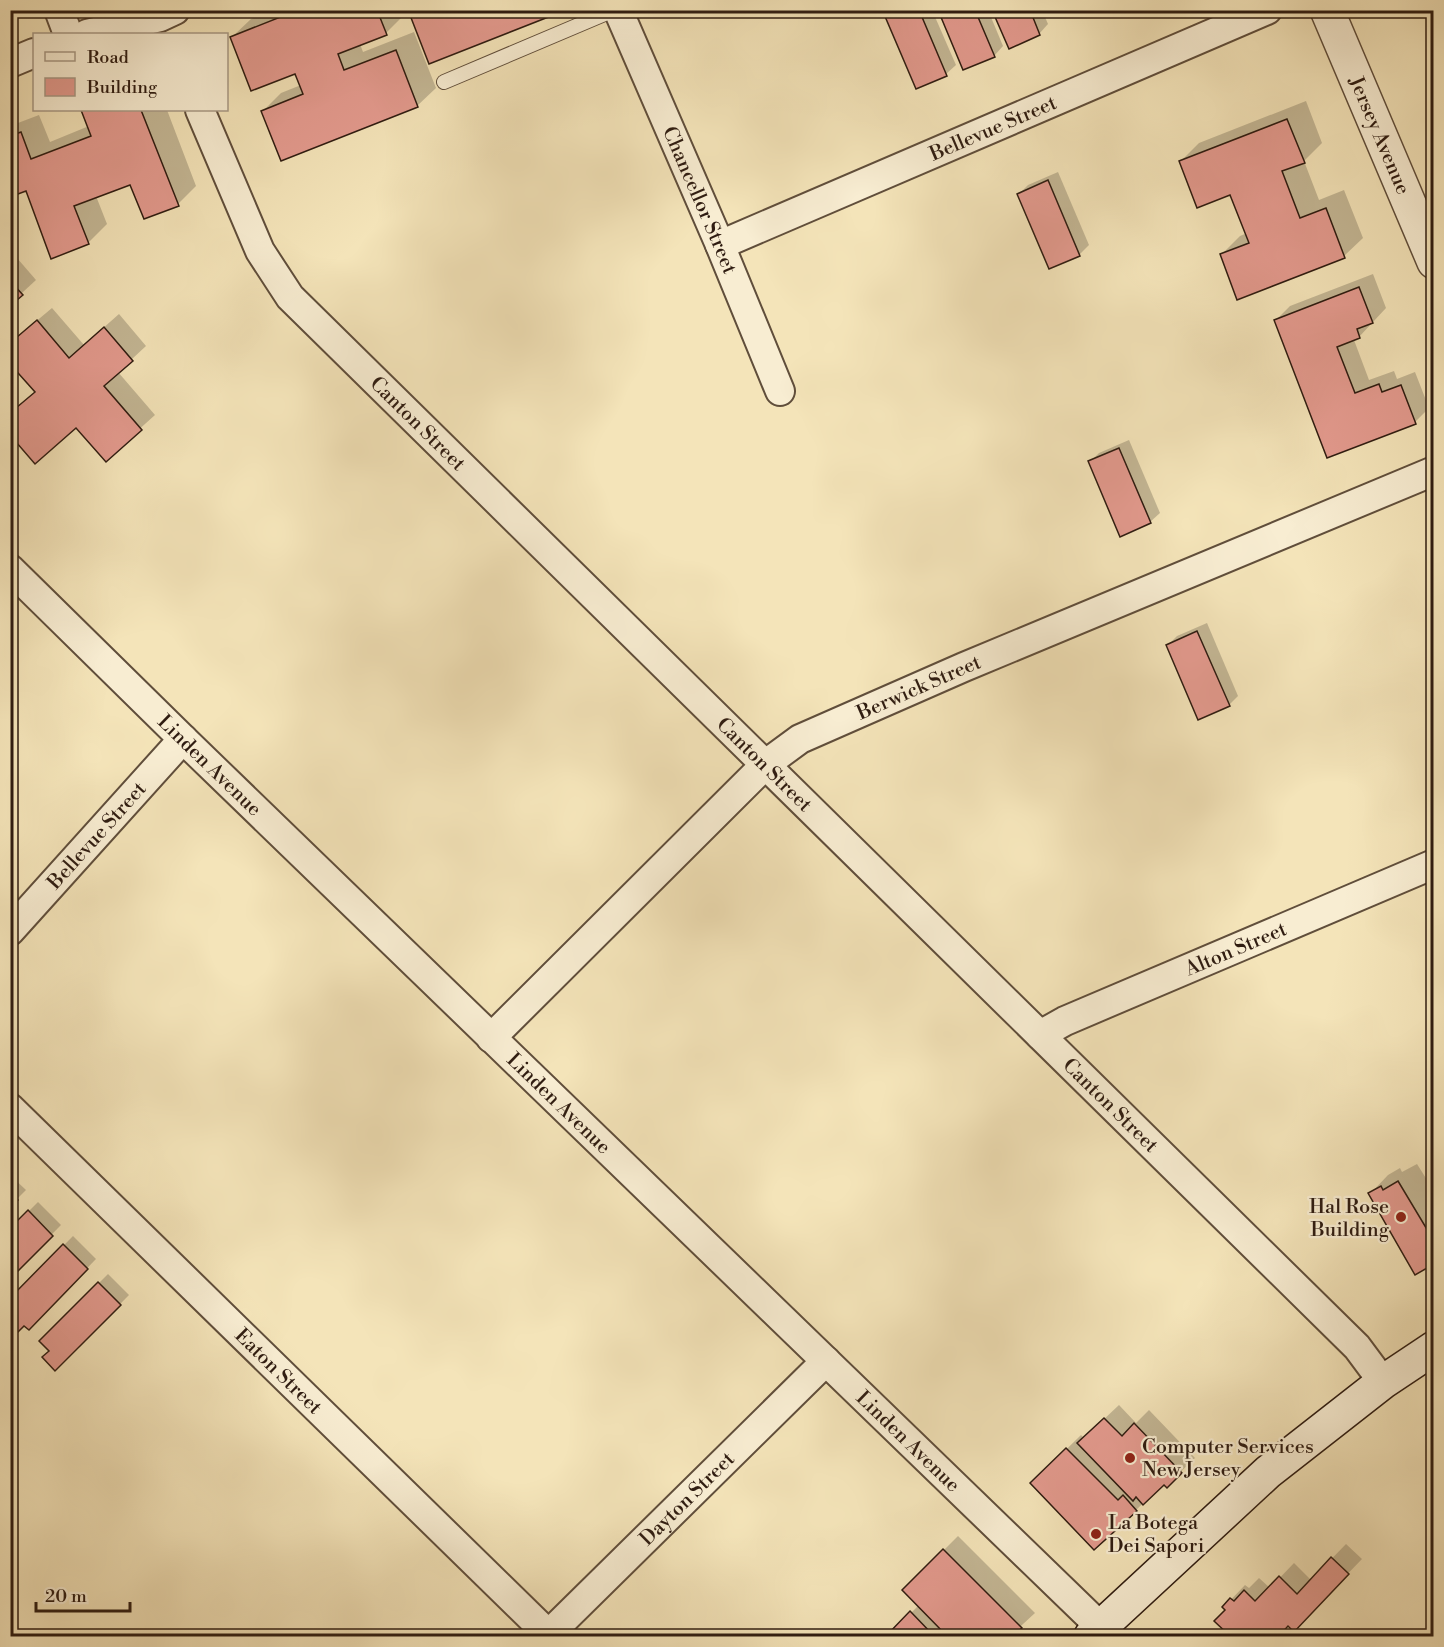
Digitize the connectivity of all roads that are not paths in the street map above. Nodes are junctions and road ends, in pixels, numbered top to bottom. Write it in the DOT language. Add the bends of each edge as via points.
graph roads {
  1 [pos="59,10"];
  2 [pos="616,10"];
  3 [pos="1267,10"];
  4 [pos="1327,10"];
  5 [pos="167,21"];
  6 [pos="68,33"];
  7 [pos="93,33"];
  8 [pos="33,53"];
  9 [pos="10,63"];
  10 [pos="444,82"];
  11 [pos="200,111"];
  12 [pos="1425,220"];
  13 [pos="720,245"];
  14 [pos="1434,262"];
  15 [pos="780,391"];
  16 [pos="1434,471"];
  17 [pos="10,569"];
  18 [pos="183,739"];
  19 [pos="766,764"];
  20 [pos="1434,864"];
  21 [pos="10,932"];
  22 [pos="1040,1035"];
  23 [pos="491,1038"];
  24 [pos="10,1108"];
  25 [pos="1434,1348"];
  26 [pos="826,1361"];
  27 [pos="1383,1382"];
  28 [pos="1101,1633"];
  29 [pos="548,1636"];
  1 -- 6 [label="street"];
  2 -- 10 [label="lane"];
  2 -- 13 [label="street, Chancellor Street"];
  3 -- 13 [label="street, Bellevue Street"];
  4 -- 12 [label="main road, Jersey Avenue"];
  5 -- 7 [label="street"];
  8 -- 9 [label="street"];
  11 -- 19 [label="street, Canton Street" via="260,251 290,297"];
  12 -- 14 [label="main road, Jersey Avenue"];
  13 -- 15 [label="street, Chancellor Street"];
  16 -- 19 [label="street, Berwick Street" via="800,739"];
  17 -- 18 [label="street, Linden Avenue"];
  18 -- 21 [label="street, Bellevue Street"];
  18 -- 23 [label="street, Linden Avenue"];
  19 -- 22 [label="street, Canton Street"];
  19 -- 23 [label="street, Berwick Street"];
  20 -- 22 [label="street, Alton Street" via="1065,1020"];
  22 -- 27 [label="street, Canton Street" via="1357,1347"];
  23 -- 26 [label="street, Linden Avenue"];
  24 -- 29 [label="street, Eaton Street"];
  25 -- 27 [label="main road"];
  26 -- 28 [label="street, Linden Avenue"];
  26 -- 29 [label="street, Dayton Street"];
  27 -- 28 [label="main road" via="1268,1472"];
}
